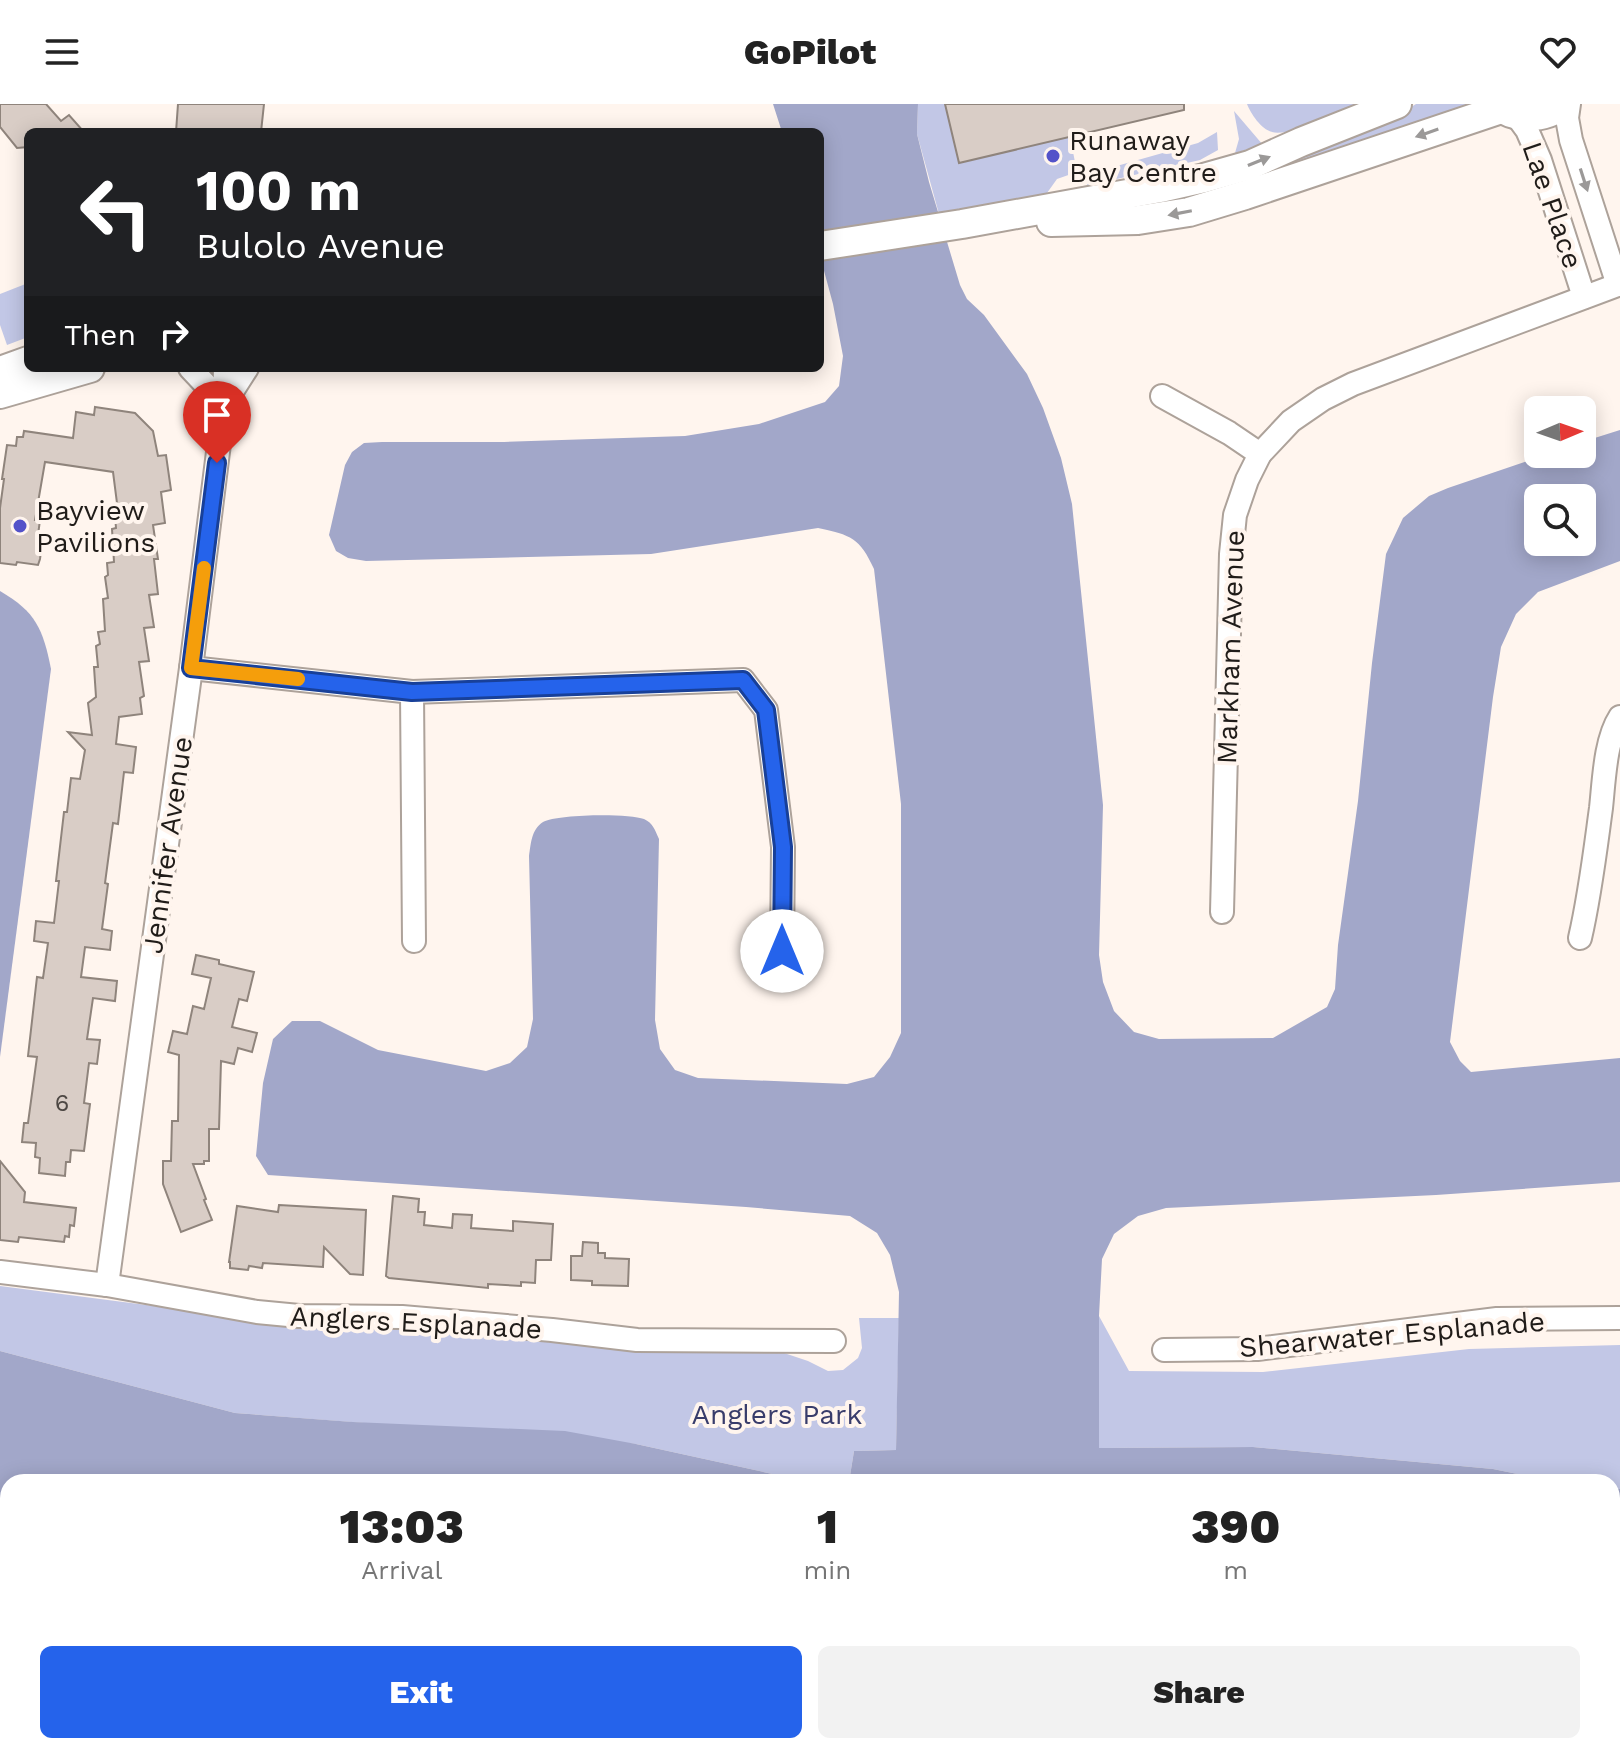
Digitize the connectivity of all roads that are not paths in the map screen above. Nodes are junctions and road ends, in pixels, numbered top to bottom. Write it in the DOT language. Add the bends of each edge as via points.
graph roads {
  1 [pos="1397,104"];
  2 [pos="1566,104"];
  3 [pos="1504,109"];
  4 [pos="962,224"];
  5 [pos="824,245"];
  6 [pos="1619,284"];
  7 [pos="1584,297"];
  8 [pos="24,362"];
  9 [pos="0,371"];
  10 [pos="70,372"];
  11 [pos="194,372"];
  12 [pos="225,372"];
  13 [pos="244,372"];
  14 [pos="0,394"];
  15 [pos="1162,396"];
  16 [pos="224,404"];
  17 [pos="1260,454"];
  18 [pos="191,668"];
  19 [pos="412,692"];
  20 [pos="1620,717"];
  21 [pos="1222,912"];
  22 [pos="1580,938"];
  23 [pos="414,941"];
  24 [pos="782,951"];
  25 [pos="0,1272"];
  26 [pos="107,1285"];
  27 [pos="1620,1318"];
  28 [pos="834,1341"];
  29 [pos="1164,1350"];
  4 -- 1 [label="main road, one-way" via="1230,171"];
  2 -- 3 [label="main road" via="1530,117"];
  2 -- 6 [label="street, Lae Place, one-way" via="1571,140"];
  3 -- 4 [label="main road, one-way" via="1189,212 1138,220"];
  3 -- 7 [label="street, Lae Place" via="1527,130 1540,160"];
  4 -- 5 [label="main road"];
  6 -- 7 [label="street, Markham Avenue"];
  7 -- 17 [label="street, Markham Avenue" via="1353,384 1291,421"];
  8 -- 9 [label="main road"];
  10 -- 14 [label="main road"];
  11 -- 16 [label="street"];
  12 -- 16 [label="street, Jennifer Avenue"];
  13 -- 16 [label="street, Jennifer Avenue"];
  15 -- 17 [label="street"];
  16 -- 18 [label="street, Jennifer Avenue"];
  17 -- 21 [label="street, Markham Avenue" via="1235,515 1231,554"];
  18 -- 19 [label="street"];
  18 -- 26 [label="street, Jennifer Avenue"];
  19 -- 23 [label="street"];
  19 -- 24 [label="street" via="743,680 766,710 783,847"];
  20 -- 22 [label="street" via="1608,750"];
  25 -- 26 [label="street, Anglers Esplanade"];
  26 -- 28 [label="street, Anglers Esplanade" via="299,1316 414,1318 637,1340"];
  27 -- 29 [label="street, Shearwater Esplanade" via="1497,1319 1257,1349"];
}
